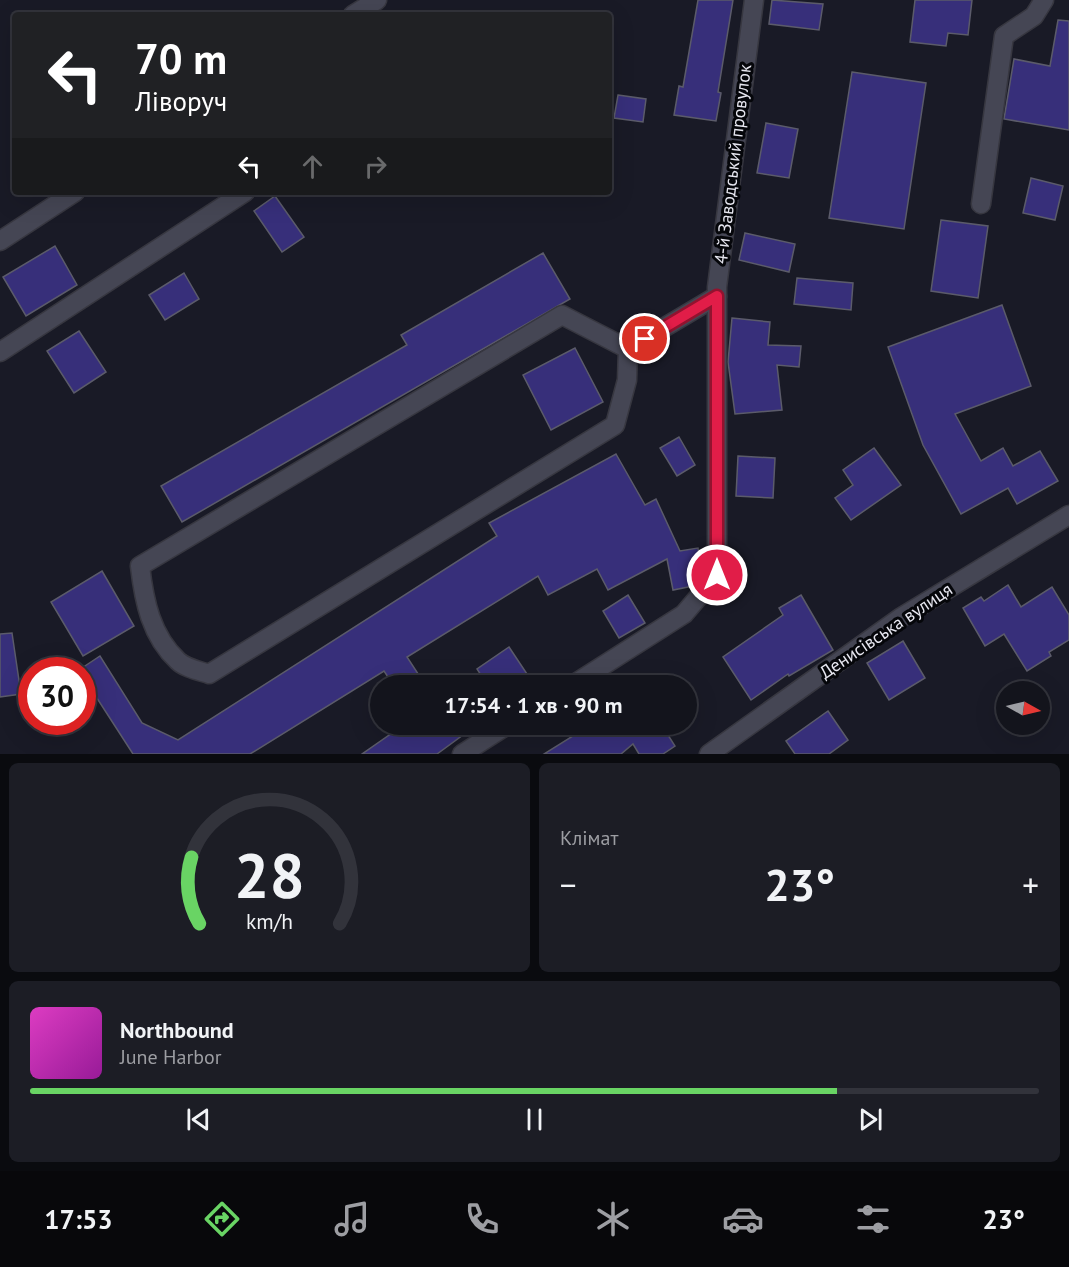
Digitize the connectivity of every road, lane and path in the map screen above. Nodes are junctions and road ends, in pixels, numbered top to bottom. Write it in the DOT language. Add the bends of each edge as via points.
graph roads {
  1 [pos="377,0"];
  2 [pos="754,0"];
  3 [pos="1044,0"];
  4 [pos="358,12"];
  5 [pos="70,195"];
  6 [pos="239,195"];
  7 [pos="981,204"];
  8 [pos="0,241"];
  9 [pos="717,296"];
  10 [pos="628,349"];
  11 [pos="0,352"];
  12 [pos="1069,515"];
  13 [pos="588,675"];
  14 [pos="492,735"];
  15 [pos="462,754"];
  16 [pos="709,754"];
  1 -- 4 [label="street"];
  2 -- 9 [label="street, 4-й Заводський провулок"];
  3 -- 7 [label="street" via="1034,16 1004,36"];
  5 -- 8 [label="street"];
  6 -- 11 [label="street"];
  9 -- 10 [label="street"];
  9 -- 13 [label="street, 4-й Заводський провулок" via="717,575 684,614"];
  10 -- 10 [label="street" via="562,315 140,566 144,603 159,637 180,663 209,674 615,425 627,380"];
  12 -- 16 [label="street, Денисівська вулиця" via="900,618"];
  14 -- 15 [label="street"];
}
